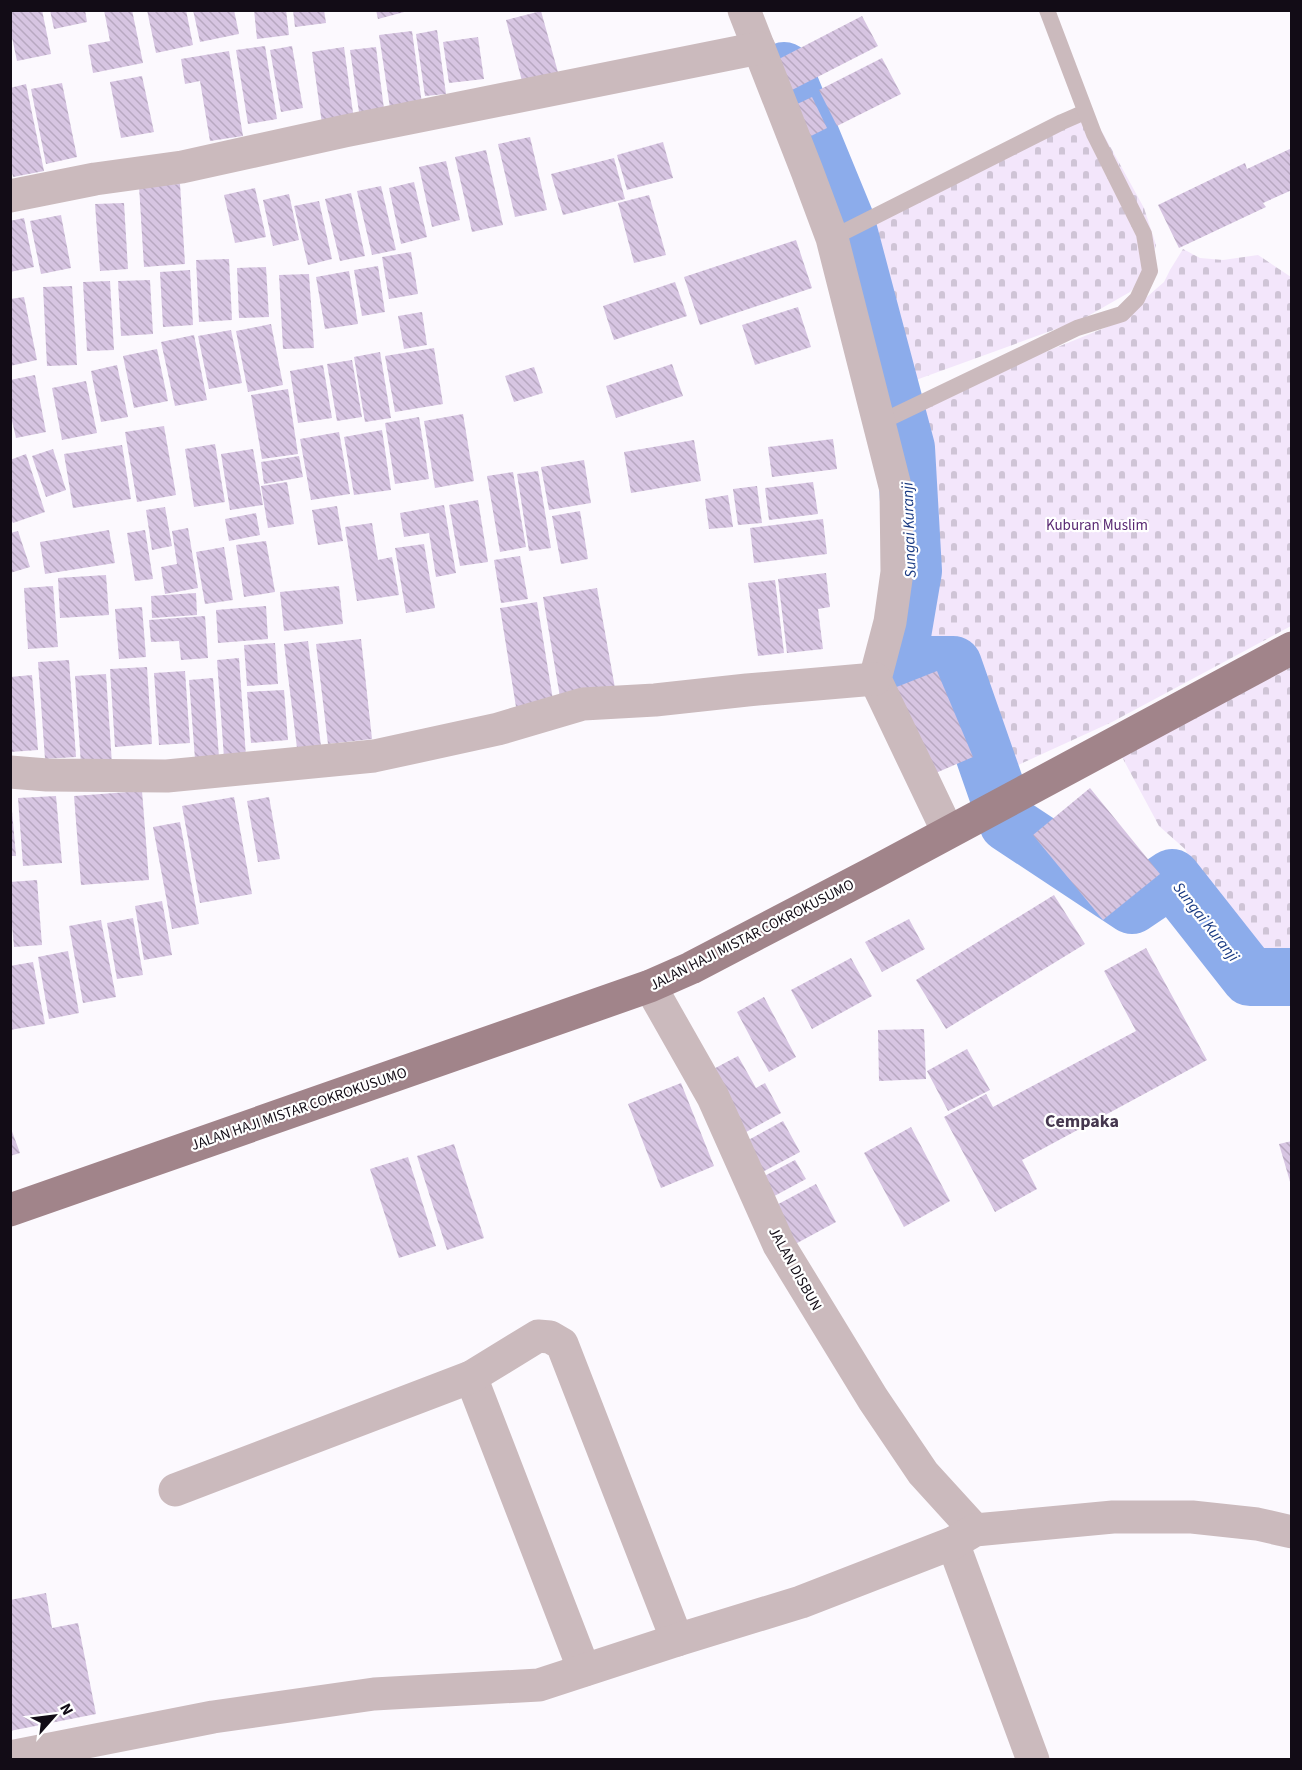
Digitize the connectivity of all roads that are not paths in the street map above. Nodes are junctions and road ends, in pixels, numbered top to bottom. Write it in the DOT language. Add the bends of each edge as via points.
graph roads {
  1 [pos="744,10"];
  2 [pos="1047,10"];
  3 [pos="759,48"];
  4 [pos="1085,112"];
  5 [pos="10,196"];
  6 [pos="832,238"];
  7 [pos="879,423"];
  8 [pos="1292,648"];
  9 [pos="875,679"];
  10 [pos="10,772"];
  11 [pos="948,832"];
  12 [pos="650,987"];
  13 [pos="10,1210"];
  14 [pos="471,1377"];
  15 [pos="175,1490"];
  16 [pos="1292,1532"];
  17 [pos="964,1536"];
  18 [pos="677,1640"];
  19 [pos="584,1670"];
  20 [pos="10,1757"];
  21 [pos="1033,1760"];
  1 -- 3 [label="street"];
  2 -- 4 [label="lane"];
  3 -- 5 [label="street" via="182,167"];
  3 -- 6 [label="street"];
  4 -- 6 [label="lane"];
  4 -- 7 [label="lane" via="1144,234 1150,271 1137,299 1122,314 1077,328"];
  6 -- 7 [label="street"];
  7 -- 9 [label="street" via="896,490 897,572 890,622"];
  8 -- 11 [label="main road, JALAN HAJI MISTAR COKROKUSUMO"];
  9 -- 10 [label="street" via="583,704 498,729 374,756 168,776 47,776"];
  9 -- 11 [label="street"];
  11 -- 12 [label="main road, JALAN HAJI MISTAR COKROKUSUMO"];
  12 -- 13 [label="main road, JALAN HAJI MISTAR COKROKUSUMO"];
  12 -- 17 [label="street, JALAN DISBUN" via="713,1097 779,1245 873,1399"];
  14 -- 15 [label="street"];
  14 -- 18 [label="street" via="538,1336 562,1344"];
  14 -- 19 [label="street"];
  16 -- 17 [label="street" via="1192,1517 1113,1517"];
  17 -- 18 [label="street" via="801,1602"];
  17 -- 21 [label="street"];
  18 -- 19 [label="street"];
  19 -- 20 [label="street" via="539,1685 374,1694 213,1717"];
}
